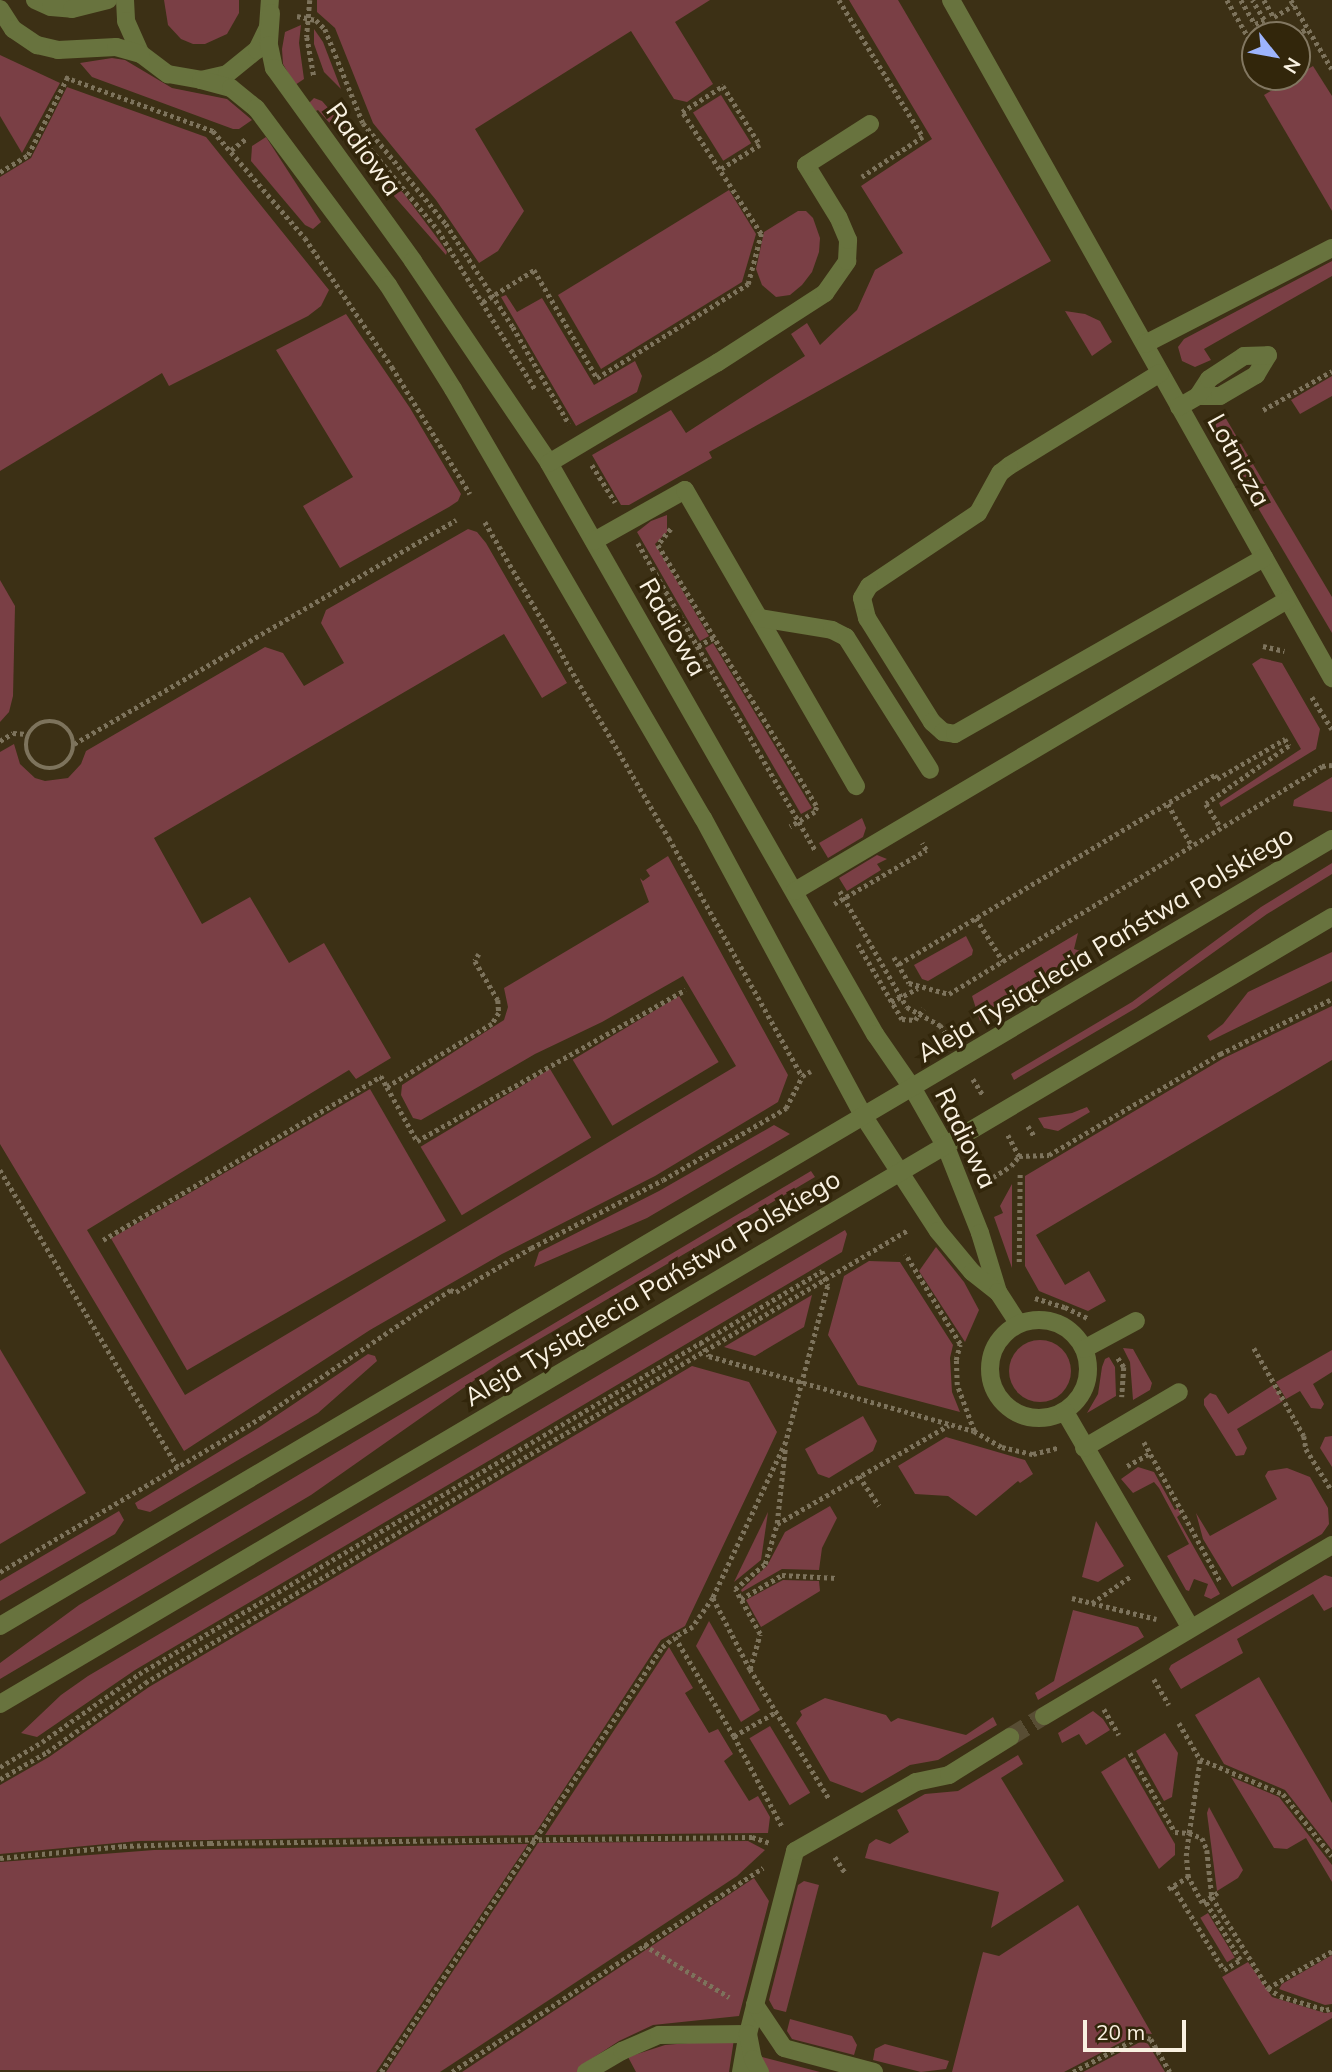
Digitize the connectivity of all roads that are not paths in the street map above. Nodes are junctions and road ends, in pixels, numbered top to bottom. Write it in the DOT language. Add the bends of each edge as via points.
graph roads {
  1 [pos="35,0"];
  2 [pos="108,0"];
  3 [pos="125,0"];
  4 [pos="951,0"];
  5 [pos="271,7"];
  6 [pos="0,9"];
  7 [pos="141,54"];
  8 [pos="201,80"];
  9 [pos="870,124"];
  10 [pos="1332,248"];
  11 [pos="1145,344"];
  12 [pos="1160,373"];
  13 [pos="1198,396"];
  14 [pos="1179,407"];
  15 [pos="549,463"];
  16 [pos="594,541"];
  17 [pos="1264,558"];
  18 [pos="1287,600"];
  19 [pos="759,618"];
  20 [pos="1332,678"];
  21 [pos="930,770"];
  22 [pos="856,786"];
  23 [pos="1332,839"];
  24 [pos="795,891"];
  25 [pos="1332,917"];
  26 [pos="913,1089"];
  27 [pos="864,1117"];
  28 [pos="946,1147"];
  29 [pos="900,1174"];
  30 [pos="998,1292"];
  31 [pos="1136,1321"];
  32 [pos="1020,1324"];
  33 [pos="1084,1349"];
  34 [pos="1179,1392"];
  35 [pos="1065,1412"];
  36 [pos="1084,1448"];
  37 [pos="1332,1545"];
  38 [pos="0,1626"];
  39 [pos="1190,1627"];
  40 [pos="0,1704"];
  41 [pos="1044,1716"];
  42 [pos="1010,1737"];
  43 [pos="755,2008"];
  44 [pos="748,2034"];
  45 [pos="784,2048"];
  46 [pos="586,2072"];
  47 [pos="741,2072"];
  48 [pos="760,2072"];
  49 [pos="874,2072"];
  1 -- 2 [label="street" via="72,9"];
  3 -- 7 [label="street" via="126,21"];
  4 -- 11 [label="street, Lotnicza"];
  5 -- 8 [label="street" via="264,39 248,60 227,74"];
  5 -- 15 [label="street, Radiowa" via="269,45 274,68 413,261"];
  6 -- 7 [label="street" via="13,29 37,45 58,50 116,47"];
  7 -- 8 [label="street, Radiowa" via="168,74"];
  8 -- 27 [label="street, Radiowa" via="231,88 256,108 388,285 703,818"];
  9 -- 15 [label="street" via="806,164 848,240 847,261 825,293"];
  10 -- 11 [label="street"];
  11 -- 12 [label="street, Lotnicza"];
  12 -- 14 [label="street, Lotnicza"];
  12 -- 17 [label="street" via="1004,470 978,513 869,586 862,604 867,618 932,722 943,732 955,734"];
  13 -- 14 [label="street"];
  14 -- 17 [label="street, Lotnicza"];
  15 -- 16 [label="street, Radiowa"];
  16 -- 19 [label="street" via="685,490"];
  16 -- 24 [label="street, Radiowa"];
  17 -- 18 [label="street, Lotnicza"];
  18 -- 20 [label="street, Lotnicza"];
  18 -- 24 [label="street"];
  19 -- 21 [label="street" via="832,630 846,637"];
  19 -- 22 [label="street"];
  23 -- 26 [label="street, Aleja Tysiąclecia Państwa Polskiego"];
  24 -- 26 [label="street, Radiowa" via="875,1034"];
  25 -- 28 [label="street, Aleja Tysiąclecia Państwa Polskiego"];
  26 -- 27 [label="street, Aleja Tysiąclecia Państwa Polskiego"];
  26 -- 28 [label="street, Radiowa"];
  27 -- 29 [label="street, Radiowa"];
  27 -- 38 [label="street, Aleja Tysiąclecia Państwa Polskiego"];
  28 -- 29 [label="street, Aleja Tysiąclecia Państwa Polskiego"];
  28 -- 30 [label="street, Radiowa" via="973,1211"];
  29 -- 30 [label="street, Radiowa" via="972,1272"];
  29 -- 40 [label="street, Aleja Tysiąclecia Państwa Polskiego"];
  30 -- 32 [label="street, Radiowa"];
  31 -- 33 [label="street"];
  32 -- 33 [label="street" via="1034,1320 1057,1324 1076,1336"];
  32 -- 35 [label="street" via="1007,1332 991,1356 989,1371 995,1392 1022,1416 1037,1419"];
  33 -- 35 [label="street" via="1088,1377 1084,1391"];
  34 -- 36 [label="street"];
  35 -- 36 [label="street"];
  36 -- 39 [label="street"];
  37 -- 39 [label="street"];
  39 -- 41 [label="street"];
  42 -- 43 [label="street" via="950,1775 916,1782 794,1851"];
  43 -- 44 [label="street"];
  43 -- 45 [label="street"];
  44 -- 45 [label="street"];
  44 -- 46 [label="street" via="659,2035"];
  44 -- 47 [label="street"];
  44 -- 48 [label="street"];
  45 -- 49 [label="street"];
}
